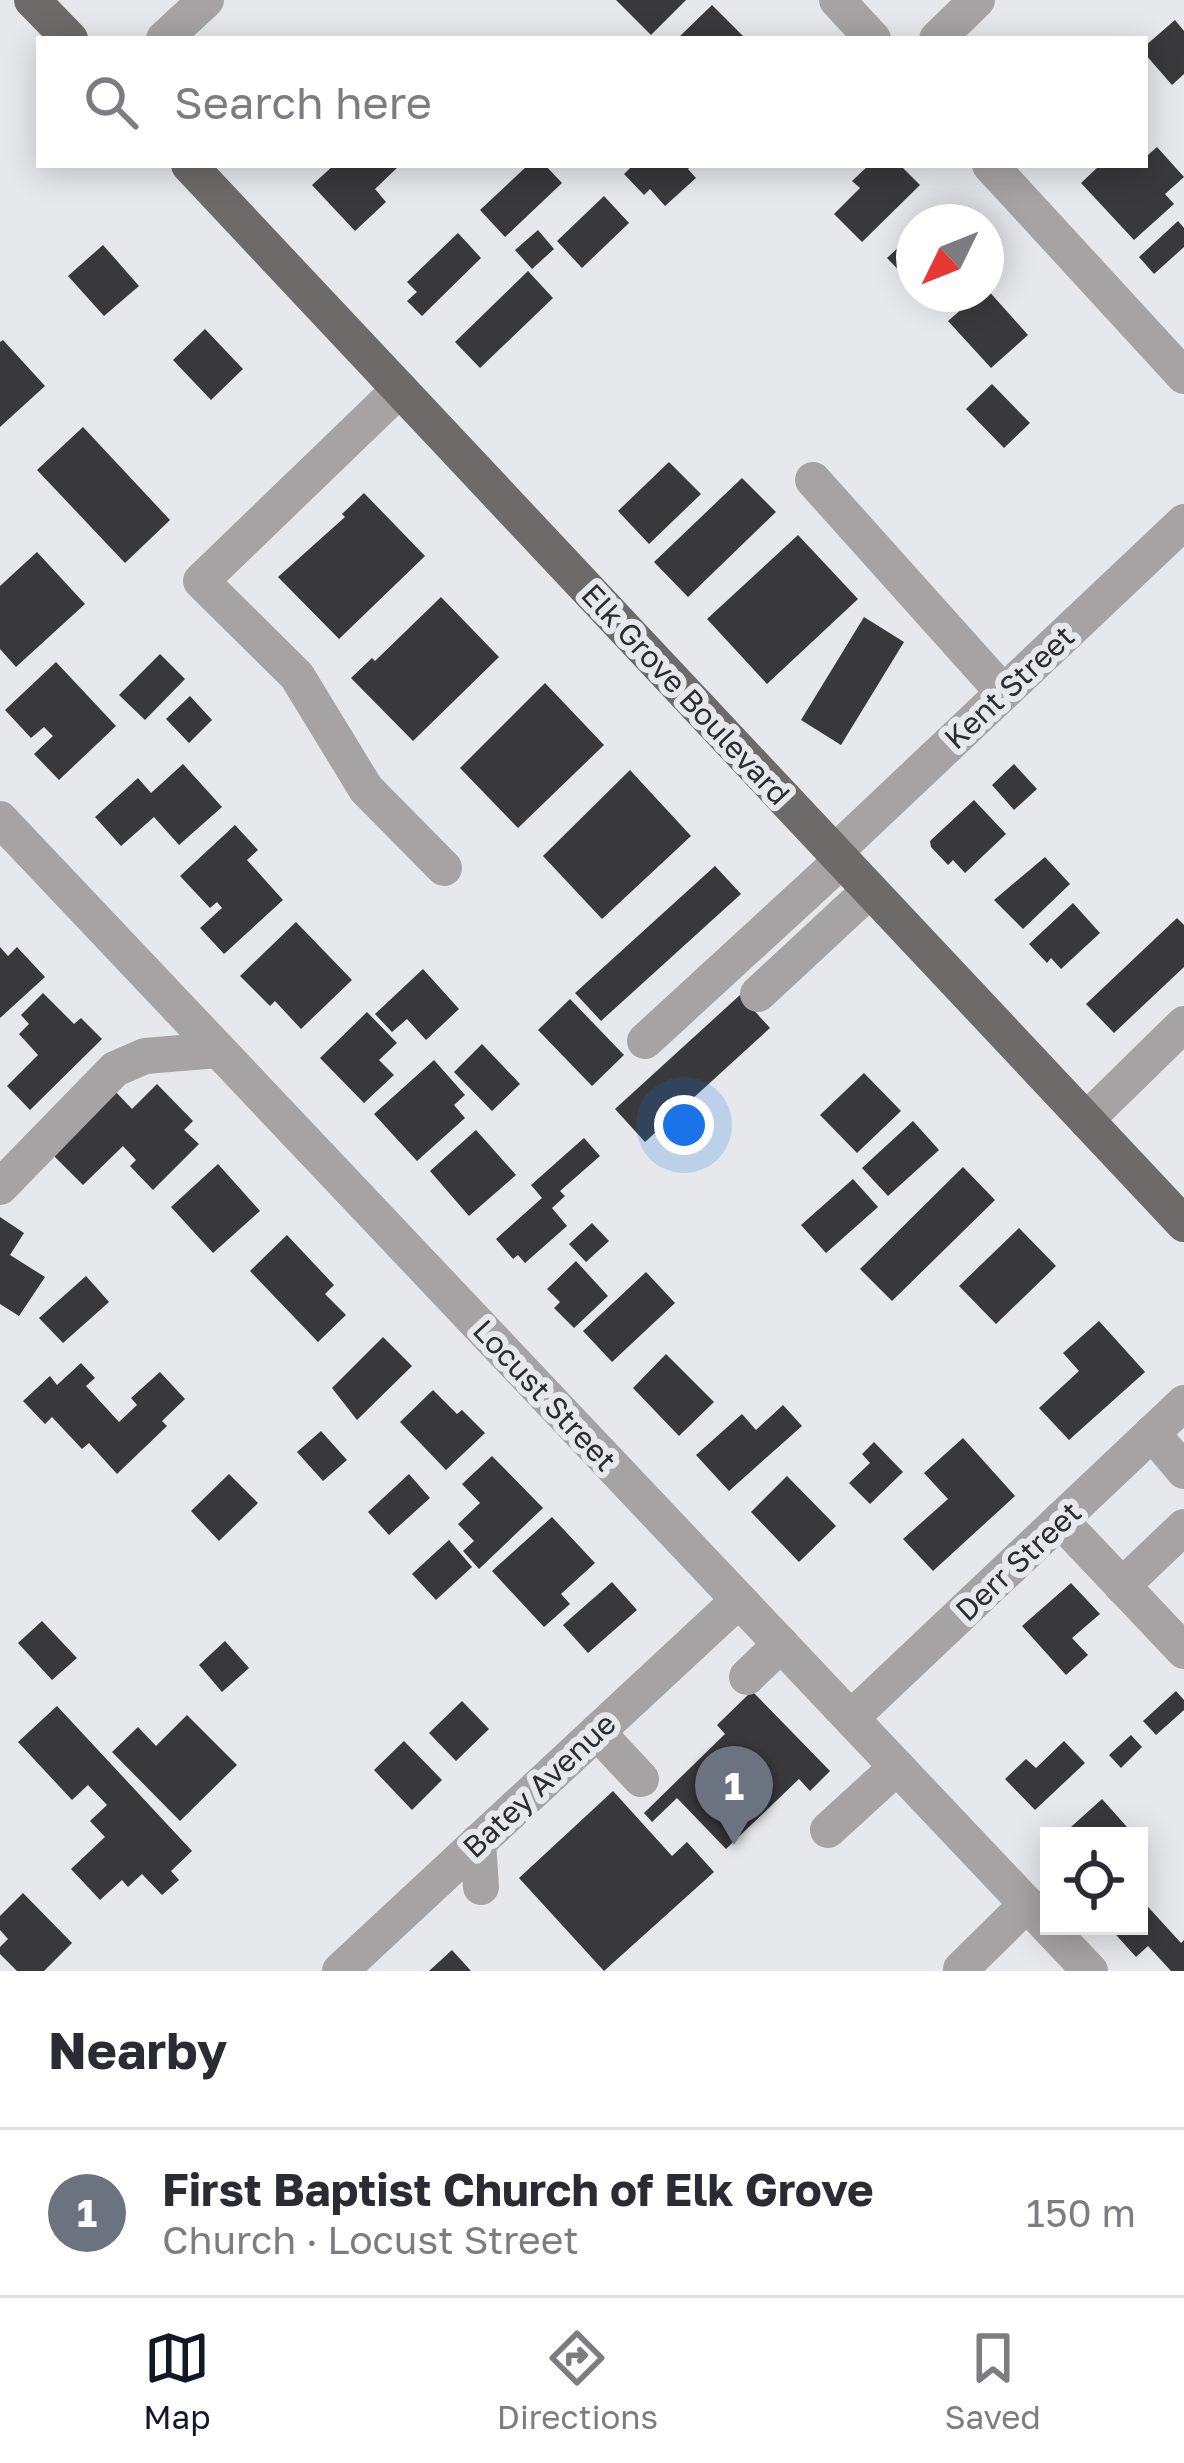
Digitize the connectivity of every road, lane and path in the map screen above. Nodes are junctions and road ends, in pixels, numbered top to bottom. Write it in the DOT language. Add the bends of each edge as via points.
graph roads {
  1 [pos="32,0"];
  2 [pos="206,0"];
  3 [pos="837,0"];
  4 [pos="977,0"];
  5 [pos="67,36"];
  6 [pos="167,36"];
  7 [pos="871,36"];
  8 [pos="940,36"];
  9 [pos="192,168"];
  10 [pos="993,168"];
  11 [pos="1184,376"];
  12 [pos="400,389"];
  13 [pos="813,480"];
  14 [pos="1184,522"];
  15 [pos="1004,692"];
  16 [pos="0,819"];
  17 [pos="838,856"];
  18 [pos="444,868"];
  19 [pos="870,890"];
  20 [pos="758,994"];
  21 [pos="645,1041"];
  22 [pos="1176,1048"];
  23 [pos="218,1050"];
  24 [pos="1086,1120"];
  25 [pos="0,1186"];
  26 [pos="1184,1224"];
  27 [pos="1184,1403"];
  28 [pos="1152,1433"];
  29 [pos="1184,1471"];
  30 [pos="1060,1520"];
  31 [pos="1184,1527"];
  32 [pos="1122,1586"];
  33 [pos="739,1600"];
  34 [pos="781,1644"];
  35 [pos="1184,1652"];
  36 [pos="747,1677"];
  37 [pos="851,1718"];
  38 [pos="597,1732"];
  39 [pos="897,1766"];
  40 [pos="641,1779"];
  41 [pos="828,1829"];
  42 [pos="478,1842"];
  43 [pos="481,1887"];
  44 [pos="1027,1904"];
  45 [pos="961,1969"];
  46 [pos="340,1971"];
  47 [pos="1090,1971"];
  1 -- 5 [label="main road"];
  2 -- 6 [label="street"];
  3 -- 7 [label="street"];
  4 -- 8 [label="street"];
  9 -- 12 [label="main road, Elk Grove Boulevard"];
  10 -- 11 [label="street"];
  12 -- 17 [label="main road, Elk Grove Boulevard"];
  12 -- 18 [label="street" via="201,581 297,676 366,789"];
  13 -- 15 [label="street"];
  14 -- 15 [label="street, Kent Street"];
  15 -- 17 [label="street, Kent Street"];
  16 -- 23 [label="street, Locust Street"];
  17 -- 19 [label="main road, Elk Grove Boulevard"];
  17 -- 21 [label="street, Kent Street"];
  19 -- 20 [label="street"];
  19 -- 24 [label="main road, Elk Grove Boulevard"];
  22 -- 24 [label="street"];
  23 -- 25 [label="street" via="145,1056 115,1070"];
  23 -- 33 [label="street, Locust Street"];
  24 -- 26 [label="main road, Elk Grove Boulevard"];
  27 -- 28 [label="street, Derr Street"];
  28 -- 29 [label="street"];
  28 -- 30 [label="street, Derr Street"];
  30 -- 32 [label="street"];
  30 -- 37 [label="street, Derr Street"];
  31 -- 32 [label="street"];
  32 -- 35 [label="street"];
  33 -- 34 [label="street, Locust Street"];
  33 -- 38 [label="street, Batey Avenue"];
  34 -- 36 [label="street"];
  34 -- 37 [label="street, Locust Street"];
  37 -- 39 [label="street, Locust Street"];
  38 -- 40 [label="street"];
  38 -- 42 [label="street, Batey Avenue"];
  39 -- 41 [label="street"];
  39 -- 44 [label="street, Locust Street"];
  42 -- 43 [label="street"];
  42 -- 46 [label="street, Batey Avenue"];
  44 -- 45 [label="street"];
  44 -- 47 [label="street, Locust Street"];
}
